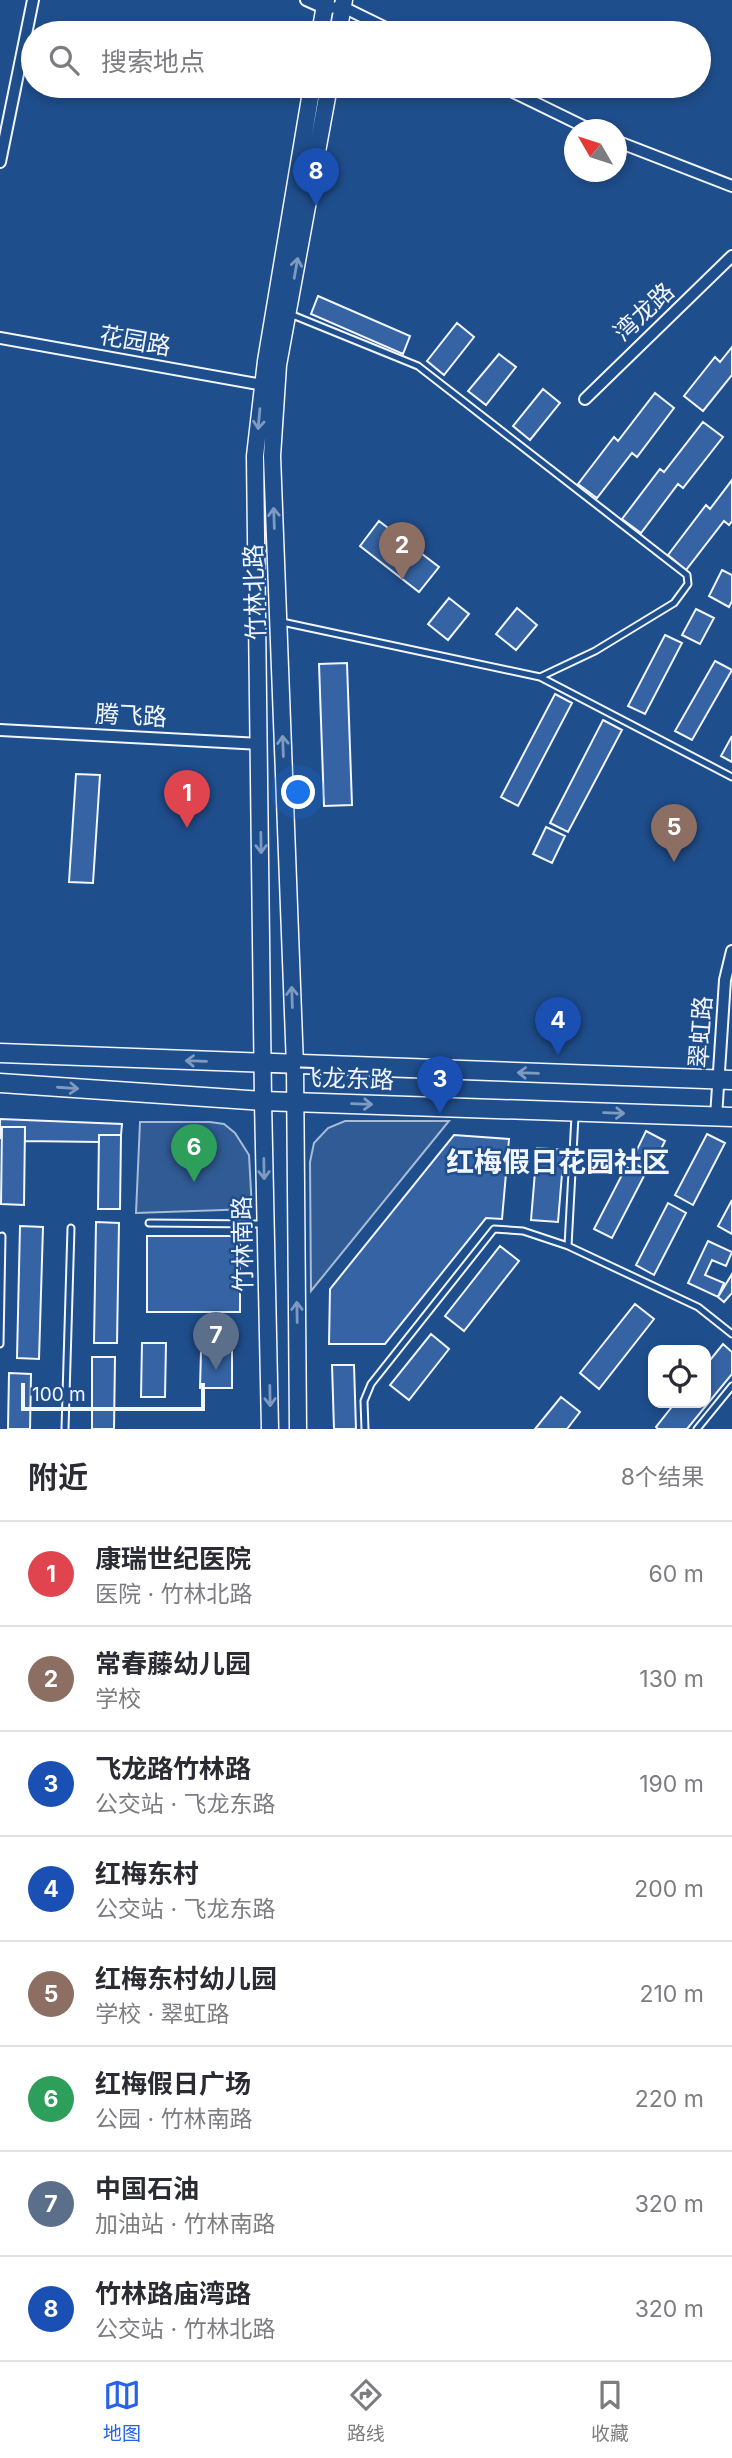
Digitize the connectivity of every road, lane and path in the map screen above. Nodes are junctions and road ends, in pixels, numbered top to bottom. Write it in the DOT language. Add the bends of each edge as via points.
graph roads {
  1 [pos="33,0"];
  2 [pos="306,0"];
  3 [pos="343,3"];
  4 [pos="325,4"];
  5 [pos="29,21"];
  6 [pos="340,21"];
  7 [pos="375,21"];
  8 [pos="21,59"];
  9 [pos="310,98"];
  10 [pos="326,98"];
  11 [pos="526,98"];
  12 [pos="568,119"];
  13 [pos="627,145"];
  14 [pos="0,162"];
  15 [pos="732,186"];
  16 [pos="732,256"];
  17 [pos="288,313"];
  18 [pos="0,338"];
  19 [pos="262,385"];
  20 [pos="585,399"];
  21 [pos="279,622"];
  22 [pos="540,677"];
  23 [pos="0,730"];
  24 [pos="260,744"];
  25 [pos="732,777"];
  26 [pos="732,951"];
  27 [pos="0,1053"];
  28 [pos="264,1064"];
  29 [pos="295,1066"];
  30 [pos="725,1080"];
  31 [pos="0,1083"];
  32 [pos="263,1101"];
  33 [pos="294,1101"];
  34 [pos="575,1112"];
  35 [pos="724,1117"];
  36 [pos="149,1223"];
  37 [pos="265,1224"];
  38 [pos="71,1227"];
  39 [pos="2,1236"];
  40 [pos="568,1246"];
  41 [pos="732,1334"];
  42 [pos="0,1344"];
  43 [pos="732,1386"];
  44 [pos="65,1429"];
  45 [pos="270,1429"];
  46 [pos="298,1429"];
  47 [pos="365,1429"];
  48 [pos="696,1429"];
  1 -- 5 [label="street"];
  2 -- 4 [label="street"];
  3 -- 4 [label="street"];
  3 -- 6 [label="main road"];
  3 -- 7 [label="street"];
  8 -- 14 [label="street"];
  9 -- 19 [label="main road, 竹林北路"];
  17 -- 10 [label="main road, 竹林北路, one-way"];
  11 -- 12 [label="street"];
  13 -- 15 [label="street"];
  16 -- 20 [label="street, 湾龙路"];
  21 -- 17 [label="main road, 竹林北路, one-way" via="272,444 278,365"];
  17 -- 22 [label="lane" via="418,366 687,575 688,584 674,603 595,651"];
  18 -- 19 [label="street, 花园路"];
  19 -- 24 [label="main road, 竹林北路, one-way" via="255,456"];
  21 -- 22 [label="lane"];
  29 -- 21 [label="main road, 竹林北路, one-way"];
  22 -- 25 [label="lane"];
  23 -- 24 [label="street, 腾飞路"];
  24 -- 28 [label="main road, 竹林北路, one-way"];
  26 -- 30 [label="street, 翠虹路" via="726,980"];
  28 -- 27 [label="main road, 飞龙东路, one-way"];
  28 -- 29 [label="main road, 飞龙东路"];
  28 -- 32 [label="main road, 竹林北路"];
  30 -- 29 [label="main road, 飞龙东路, one-way"];
  29 -- 33 [label="main road, 竹林北路"];
  30 -- 35 [label="street, 翠虹路"];
  31 -- 32 [label="main road, 飞龙东路, one-way"];
  32 -- 33 [label="main road, 飞龙东路"];
  32 -- 37 [label="main road, 竹林南路, one-way"];
  33 -- 34 [label="main road, 飞龙东路, one-way"];
  46 -- 33 [label="main road, one-way"];
  34 -- 35 [label="main road, 飞龙东路, one-way"];
  34 -- 40 [label="lane"];
  36 -- 37 [label="lane"];
  37 -- 45 [label="main road, 竹林南路, one-way"];
  38 -- 44 [label="lane"];
  39 -- 42 [label="lane"];
  40 -- 41 [label="lane" via="698,1307"];
  40 -- 47 [label="lane" via="523,1231 494,1229 371,1384 364,1401"];
  43 -- 48 [label="lane"];
}
